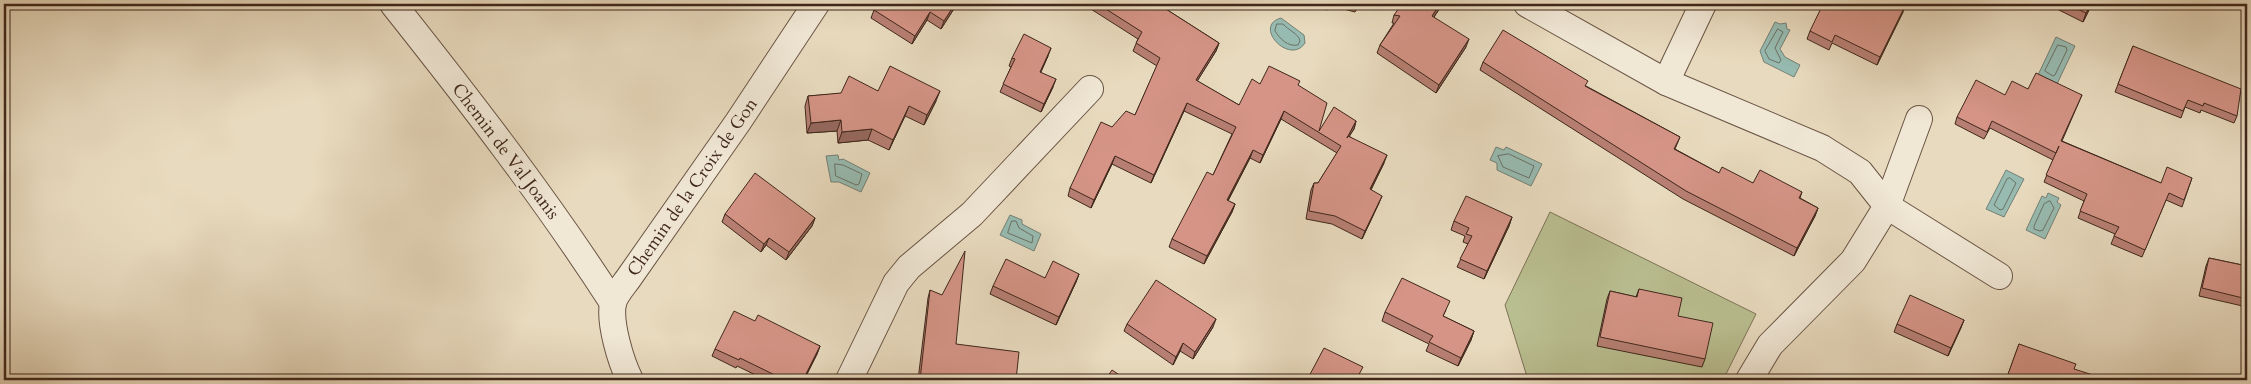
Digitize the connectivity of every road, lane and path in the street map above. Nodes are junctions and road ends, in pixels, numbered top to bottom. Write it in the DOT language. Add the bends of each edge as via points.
graph roads {
  1 [pos="393,4"];
  2 [pos="816,4"];
  3 [pos="1527,4"];
  4 [pos="1703,4"];
  5 [pos="1666,82"];
  6 [pos="1090,89"];
  7 [pos="1919,119"];
  8 [pos="1887,206"];
  9 [pos="1999,276"];
  10 [pos="613,303"];
  11 [pos="630,380"];
  12 [pos="849,380"];
  13 [pos="1748,380"];
  1 -- 10 [label="street, Chemin de Val Joanis" via="543,199"];
  2 -- 10 [label="street, Chemin de la Croix de Gon"];
  3 -- 5 [label="street"];
  4 -- 5 [label="street"];
  5 -- 8 [label="street" via="1822,148 1860,172"];
  6 -- 12 [label="street" via="972,214 909,267 896,283"];
  7 -- 8 [label="street"];
  8 -- 9 [label="street"];
  8 -- 13 [label="street" via="1853,261 1770,345"];
  10 -- 11 [label="street" via="615,336"];
}
